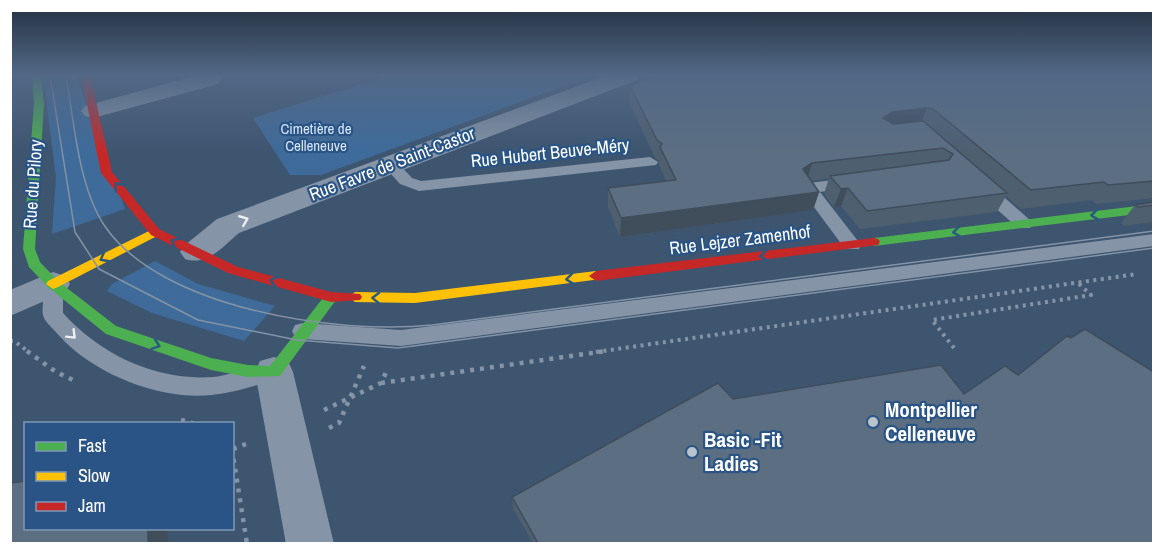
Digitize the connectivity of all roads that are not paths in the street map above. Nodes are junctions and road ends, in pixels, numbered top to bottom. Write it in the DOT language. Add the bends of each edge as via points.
graph roads {
  1 [pos="39,101"];
  2 [pos="91,101"];
  3 [pos="130,101"];
  4 [pos="561,101"];
  5 [pos="93,111"];
  6 [pos="650,162"];
  7 [pos="391,165"];
  8 [pos="971,177"];
  9 [pos="866,181"];
  10 [pos="1154,208"];
  11 [pos="1024,224"];
  12 [pos="155,232"];
  13 [pos="1154,240"];
  14 [pos="852,245"];
  15 [pos="196,252"];
  16 [pos="53,284"];
  17 [pos="330,297"];
  18 [pos="10,304"];
  19 [pos="303,331"];
  20 [pos="274,372"];
  21 [pos="310,543"];
  1 -- 16 [label="main road, Rue du Pilory" via="28,246 34,264"];
  2 -- 5 [label="main road"];
  3 -- 5 [label="street"];
  4 -- 7 [label="street, Rue Favre de Saint-Castor"];
  12 -- 5 [label="main road, one-way" via="107,173"];
  6 -- 7 [label="lane, Rue Hubert Beuve-Méry" via="419,186 406,181"];
  15 -- 7 [label="street, Rue Favre de Saint-Castor, one-way" via="228,226"];
  8 -- 11 [label="lane"];
  9 -- 14 [label="lane" via="808,188"];
  10 -- 11 [label="main road, Rue Lejzer Zamenhof, one-way"];
  11 -- 14 [label="main road, Rue Lejzer Zamenhof, one-way"];
  15 -- 12 [label="main road, Rue Lejzer Zamenhof, one-way"];
  12 -- 16 [label="main road, one-way"];
  13 -- 19 [label="lane" via="401,338"];
  14 -- 17 [label="main road, Rue Lejzer Zamenhof, one-way" via="415,298"];
  17 -- 15 [label="main road, Rue Lejzer Zamenhof, one-way" via="233,270"];
  16 -- 18 [label="street"];
  16 -- 20 [label="main road, Rue du Pilory, one-way" via="111,330 211,364"];
  16 -- 20 [label="lane, one-way" via="53,315 74,339 100,357 137,374 179,386 213,386"];
  17 -- 19 [label="main road"];
  19 -- 20 [label="main road"];
  20 -- 21 [label="street"];
}
